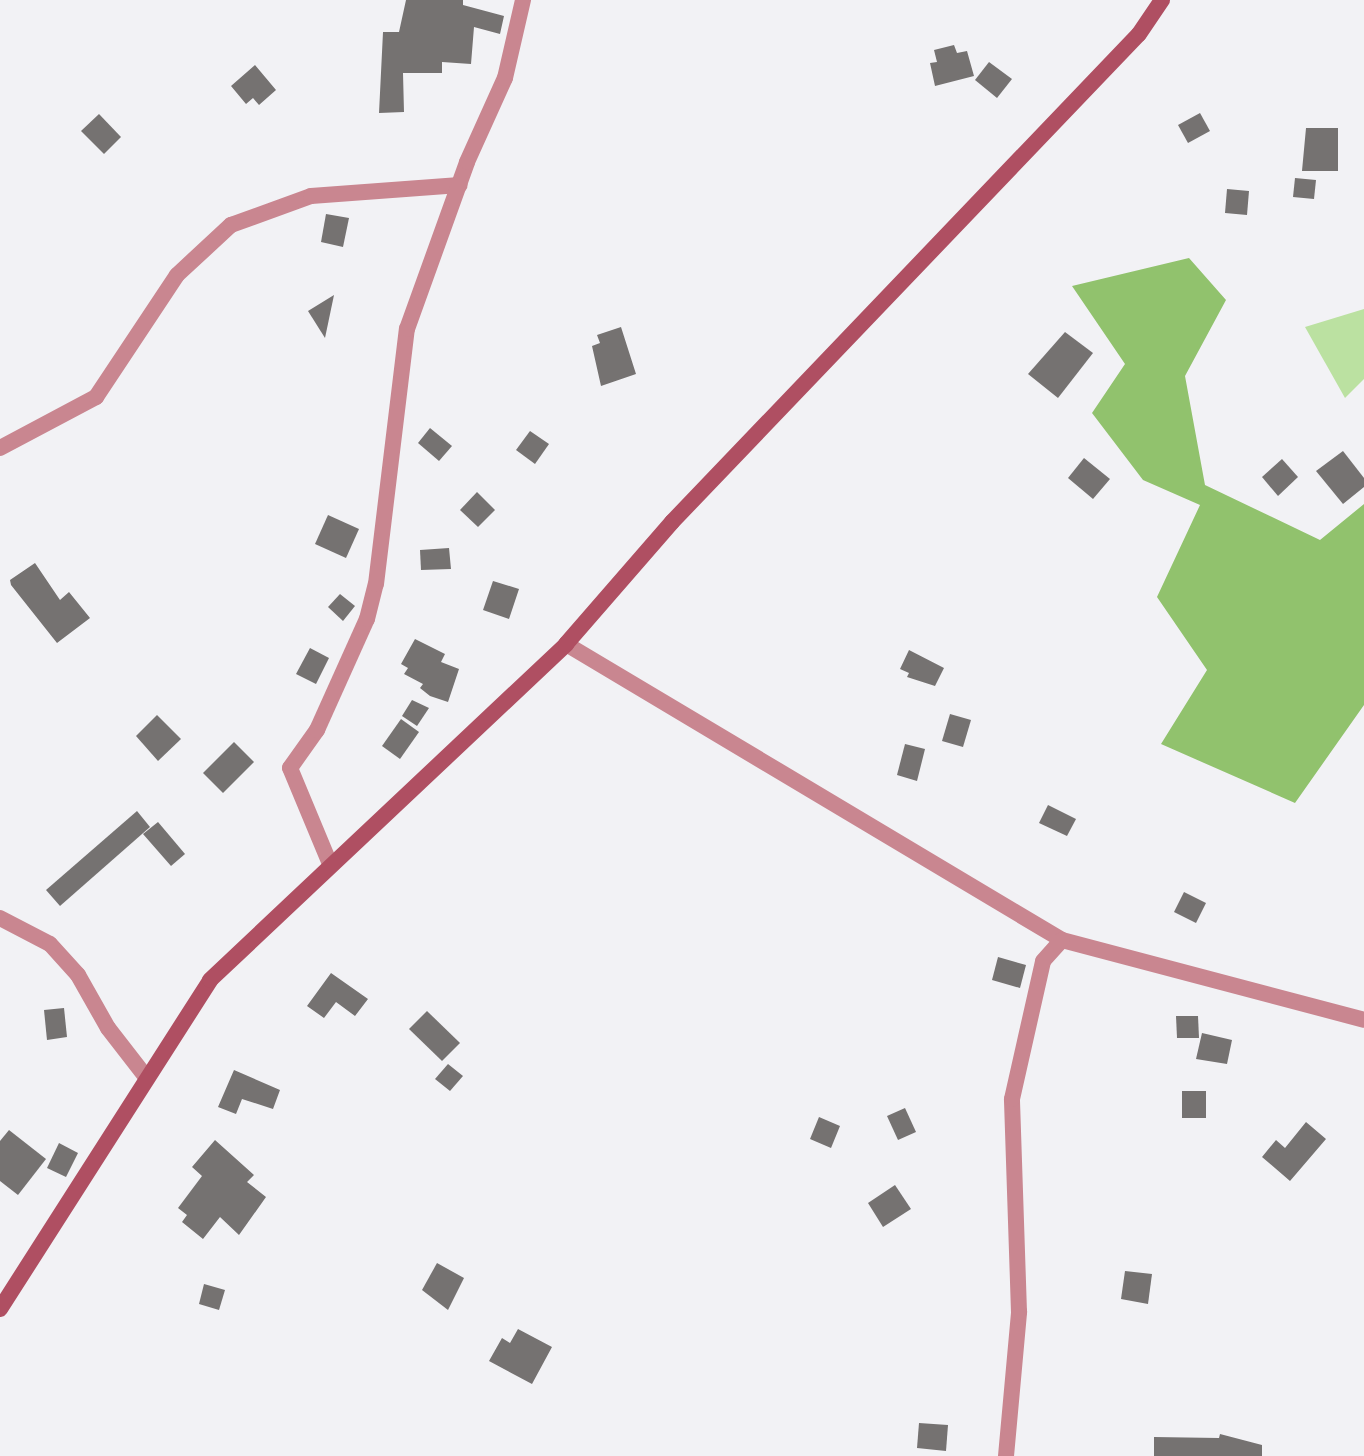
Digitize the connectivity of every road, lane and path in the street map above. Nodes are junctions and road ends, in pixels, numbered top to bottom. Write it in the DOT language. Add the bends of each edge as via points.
graph roads {
  1 [pos="523,0"];
  2 [pos="1162,0"];
  3 [pos="460,185"];
  4 [pos="0,448"];
  5 [pos="566,644"];
  6 [pos="330,864"];
  7 [pos="0,918"];
  8 [pos="1062,940"];
  9 [pos="1364,1020"];
  10 [pos="146,1077"];
  11 [pos="0,1309"];
  12 [pos="1006,1456"];
  1 -- 3 [label="street" via="505,78"];
  2 -- 5 [label="street" via="1139,34 672,522"];
  3 -- 4 [label="street" via="311,196 231,225 177,275 96,397"];
  3 -- 6 [label="street" via="407,329 376,584 367,619 317,730 290,768"];
  5 -- 6 [label="street"];
  5 -- 8 [label="street" via="837,802 981,897"];
  6 -- 10 [label="street" via="210,980"];
  7 -- 10 [label="street" via="50,944 78,975 108,1028"];
  8 -- 9 [label="street" via="1191,979"];
  8 -- 12 [label="street" via="1043,961 1012,1099 1019,1312"];
  10 -- 11 [label="street"];
}
